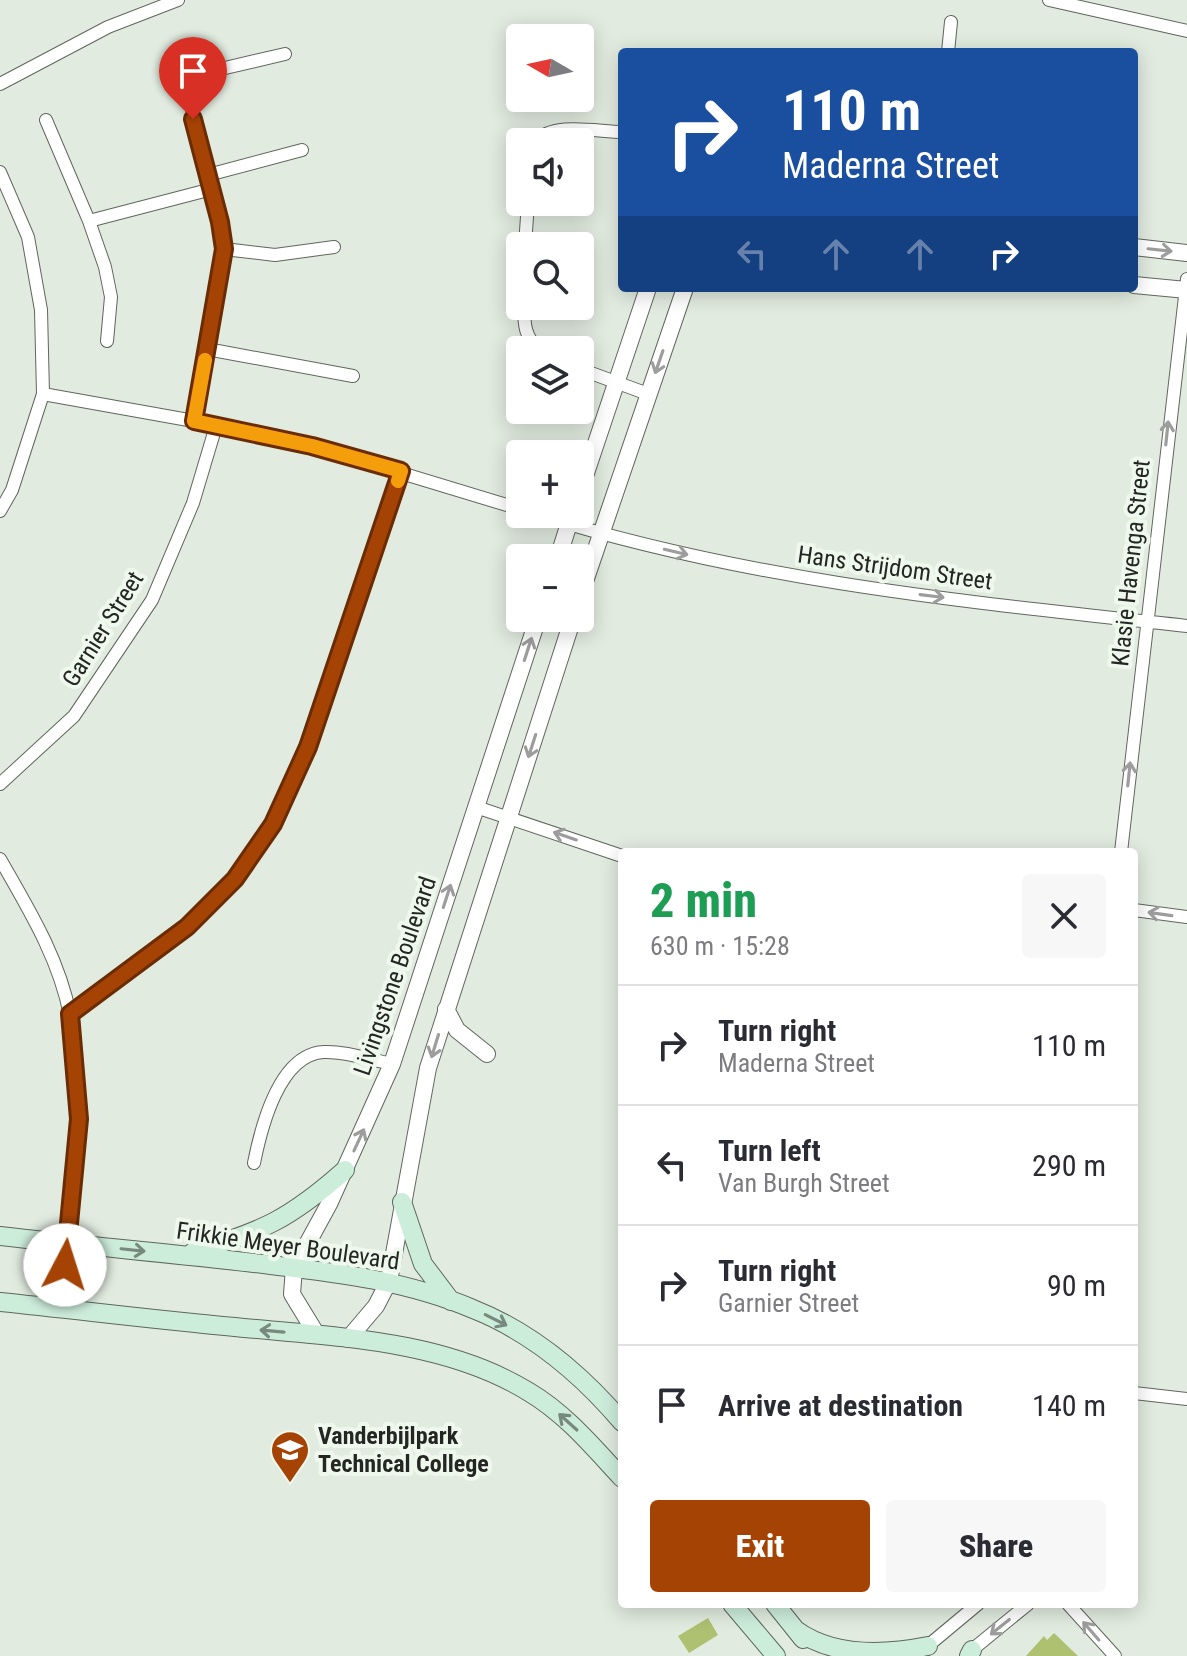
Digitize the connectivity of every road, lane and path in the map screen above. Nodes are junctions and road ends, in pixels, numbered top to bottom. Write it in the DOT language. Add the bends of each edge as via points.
graph roads {
  1 [pos="178,0"];
  2 [pos="1049,0"];
  3 [pos="951,22"];
  4 [pos="1187,31"];
  5 [pos="948,48"];
  6 [pos="285,54"];
  7 [pos="0,84"];
  8 [pos="46,120"];
  9 [pos="594,131"];
  10 [pos="618,132"];
  11 [pos="302,150"];
  12 [pos="0,172"];
  13 [pos="208,175"];
  14 [pos="212,189"];
  15 [pos="89,221"];
  16 [pos="334,247"];
  17 [pos="1138,247"];
  18 [pos="224,249"];
  19 [pos="1187,253"];
  20 [pos="1138,285"];
  21 [pos="1186,286"];
  22 [pos="647,292"];
  23 [pos="684,292"];
  24 [pos="107,341"];
  25 [pos="207,349"];
  26 [pos="594,375"];
  27 [pos="353,376"];
  28 [pos="615,383"];
  29 [pos="43,394"];
  30 [pos="648,394"];
  31 [pos="194,421"];
  32 [pos="216,426"];
  33 [pos="594,448"];
  34 [pos="401,471"];
  35 [pos="506,505"];
  36 [pos="0,511"];
  37 [pos="588,528"];
  38 [pos="600,534"];
  39 [pos="594,553"];
  40 [pos="1146,622"];
  41 [pos="1187,626"];
  42 [pos="533,632"];
  43 [pos="568,632"];
  44 [pos="0,784"];
  45 [pos="476,807"];
  46 [pos="509,817"];
  47 [pos="1121,848"];
  48 [pos="618,855"];
  49 [pos="0,859"];
  50 [pos="1138,911"];
  51 [pos="1187,917"];
  52 [pos="446,1009"];
  53 [pos="70,1014"];
  54 [pos="487,1054"];
  55 [pos="392,1064"];
  56 [pos="254,1163"];
  57 [pos="345,1170"];
  58 [pos="402,1202"];
  59 [pos="0,1236"];
  60 [pos="67,1244"];
  61 [pos="183,1255"];
  62 [pos="294,1268"];
  63 [pos="389,1281"];
  64 [pos="451,1301"];
  65 [pos="0,1302"];
  66 [pos="62,1308"];
  67 [pos="317,1335"];
  68 [pos="348,1339"];
  69 [pos="1138,1393"];
  70 [pos="1187,1399"];
  71 [pos="618,1417"];
  72 [pos="618,1474"];
  73 [pos="735,1608"];
  74 [pos="778,1608"];
  75 [pos="973,1608"];
  76 [pos="1023,1608"];
  77 [pos="1072,1608"];
  78 [pos="796,1630"];
  79 [pos="922,1651"];
  80 [pos="773,1654"];
  81 [pos="969,1654"];
  82 [pos="818,1656"];
  83 [pos="1115,1656"];
  1 -- 7 [label="street" via="108,27"];
  2 -- 4 [label="street"];
  3 -- 5 [label="street"];
  6 -- 13 [label="street" via="188,81"];
  8 -- 15 [label="street"];
  9 -- 10 [label="street"];
  11 -- 13 [label="street"];
  12 -- 29 [label="street" via="28,237 41,310"];
  13 -- 14 [label="street"];
  14 -- 15 [label="street"];
  14 -- 18 [label="street"];
  15 -- 24 [label="street" via="111,297"];
  16 -- 18 [label="street" via="275,255"];
  17 -- 19 [label="street, one-way"];
  18 -- 25 [label="street"];
  20 -- 21 [label="street"];
  40 -- 21 [label="street, Klasie Havenga Street, one-way"];
  22 -- 28 [label="street"];
  23 -- 30 [label="street, one-way"];
  25 -- 27 [label="street"];
  25 -- 31 [label="street"];
  26 -- 28 [label="street"];
  28 -- 30 [label="street"];
  28 -- 33 [label="street"];
  29 -- 31 [label="street"];
  29 -- 36 [label="street" via="12,490"];
  30 -- 38 [label="street"];
  31 -- 32 [label="street"];
  32 -- 34 [label="street"];
  32 -- 44 [label="street, Garnier Street" via="193,503 152,600 74,716"];
  34 -- 35 [label="street"];
  34 -- 53 [label="street" via="308,747 273,824 235,879 187,927"];
  37 -- 38 [label="street, Hans Strijdom Street"];
  38 -- 39 [label="street"];
  38 -- 40 [label="street, Hans Strijdom Street, one-way" via="832,584"];
  40 -- 41 [label="street, Hans Strijdom Street"];
  47 -- 40 [label="street, Klasie Havenga Street, one-way"];
  45 -- 42 [label="street, Livingstone Boulevard, one-way"];
  43 -- 46 [label="street, one-way"];
  45 -- 46 [label="street"];
  55 -- 45 [label="street, Livingstone Boulevard, one-way"];
  48 -- 46 [label="street, one-way"];
  46 -- 52 [label="street"];
  49 -- 53 [label="street" via="43,933"];
  51 -- 50 [label="street, one-way"];
  52 -- 54 [label="street" via="457,1030"];
  52 -- 58 [label="street, one-way" via="428,1068"];
  53 -- 60 [label="street" via="79,1119"];
  55 -- 56 [label="street" via="326,1052 311,1055 278,1085"];
  57 -- 55 [label="street, Livingstone Boulevard, one-way"];
  57 -- 61 [label="main road" via="279,1221"];
  57 -- 62 [label="street, Livingstone Boulevard"];
  58 -- 63 [label="street"];
  58 -- 64 [label="main road" via="423,1264"];
  59 -- 60 [label="main road, Frikkie Meyer Boulevard"];
  60 -- 61 [label="main road, Frikkie Meyer Boulevard, one-way"];
  60 -- 66 [label="street"];
  61 -- 62 [label="main road, Frikkie Meyer Boulevard"];
  62 -- 63 [label="main road, Frikkie Meyer Boulevard"];
  62 -- 67 [label="street" via="292,1294"];
  63 -- 64 [label="main road, Frikkie Meyer Boulevard"];
  63 -- 68 [label="street"];
  64 -- 71 [label="main road, Frikkie Meyer Boulevard, one-way" via="505,1324 551,1354"];
  65 -- 66 [label="main road"];
  67 -- 66 [label="main road, one-way"];
  67 -- 68 [label="main road"];
  72 -- 68 [label="main road, one-way" via="569,1422 529,1392 487,1371 438,1354"];
  69 -- 70 [label="street"];
  73 -- 80 [label="main road"];
  74 -- 78 [label="main road"];
  75 -- 79 [label="street"];
  76 -- 81 [label="street, one-way"];
  83 -- 77 [label="street, one-way"];
  78 -- 79 [label="main road" via="813,1645 842,1651"];
  78 -- 82 [label="main road"];
}
